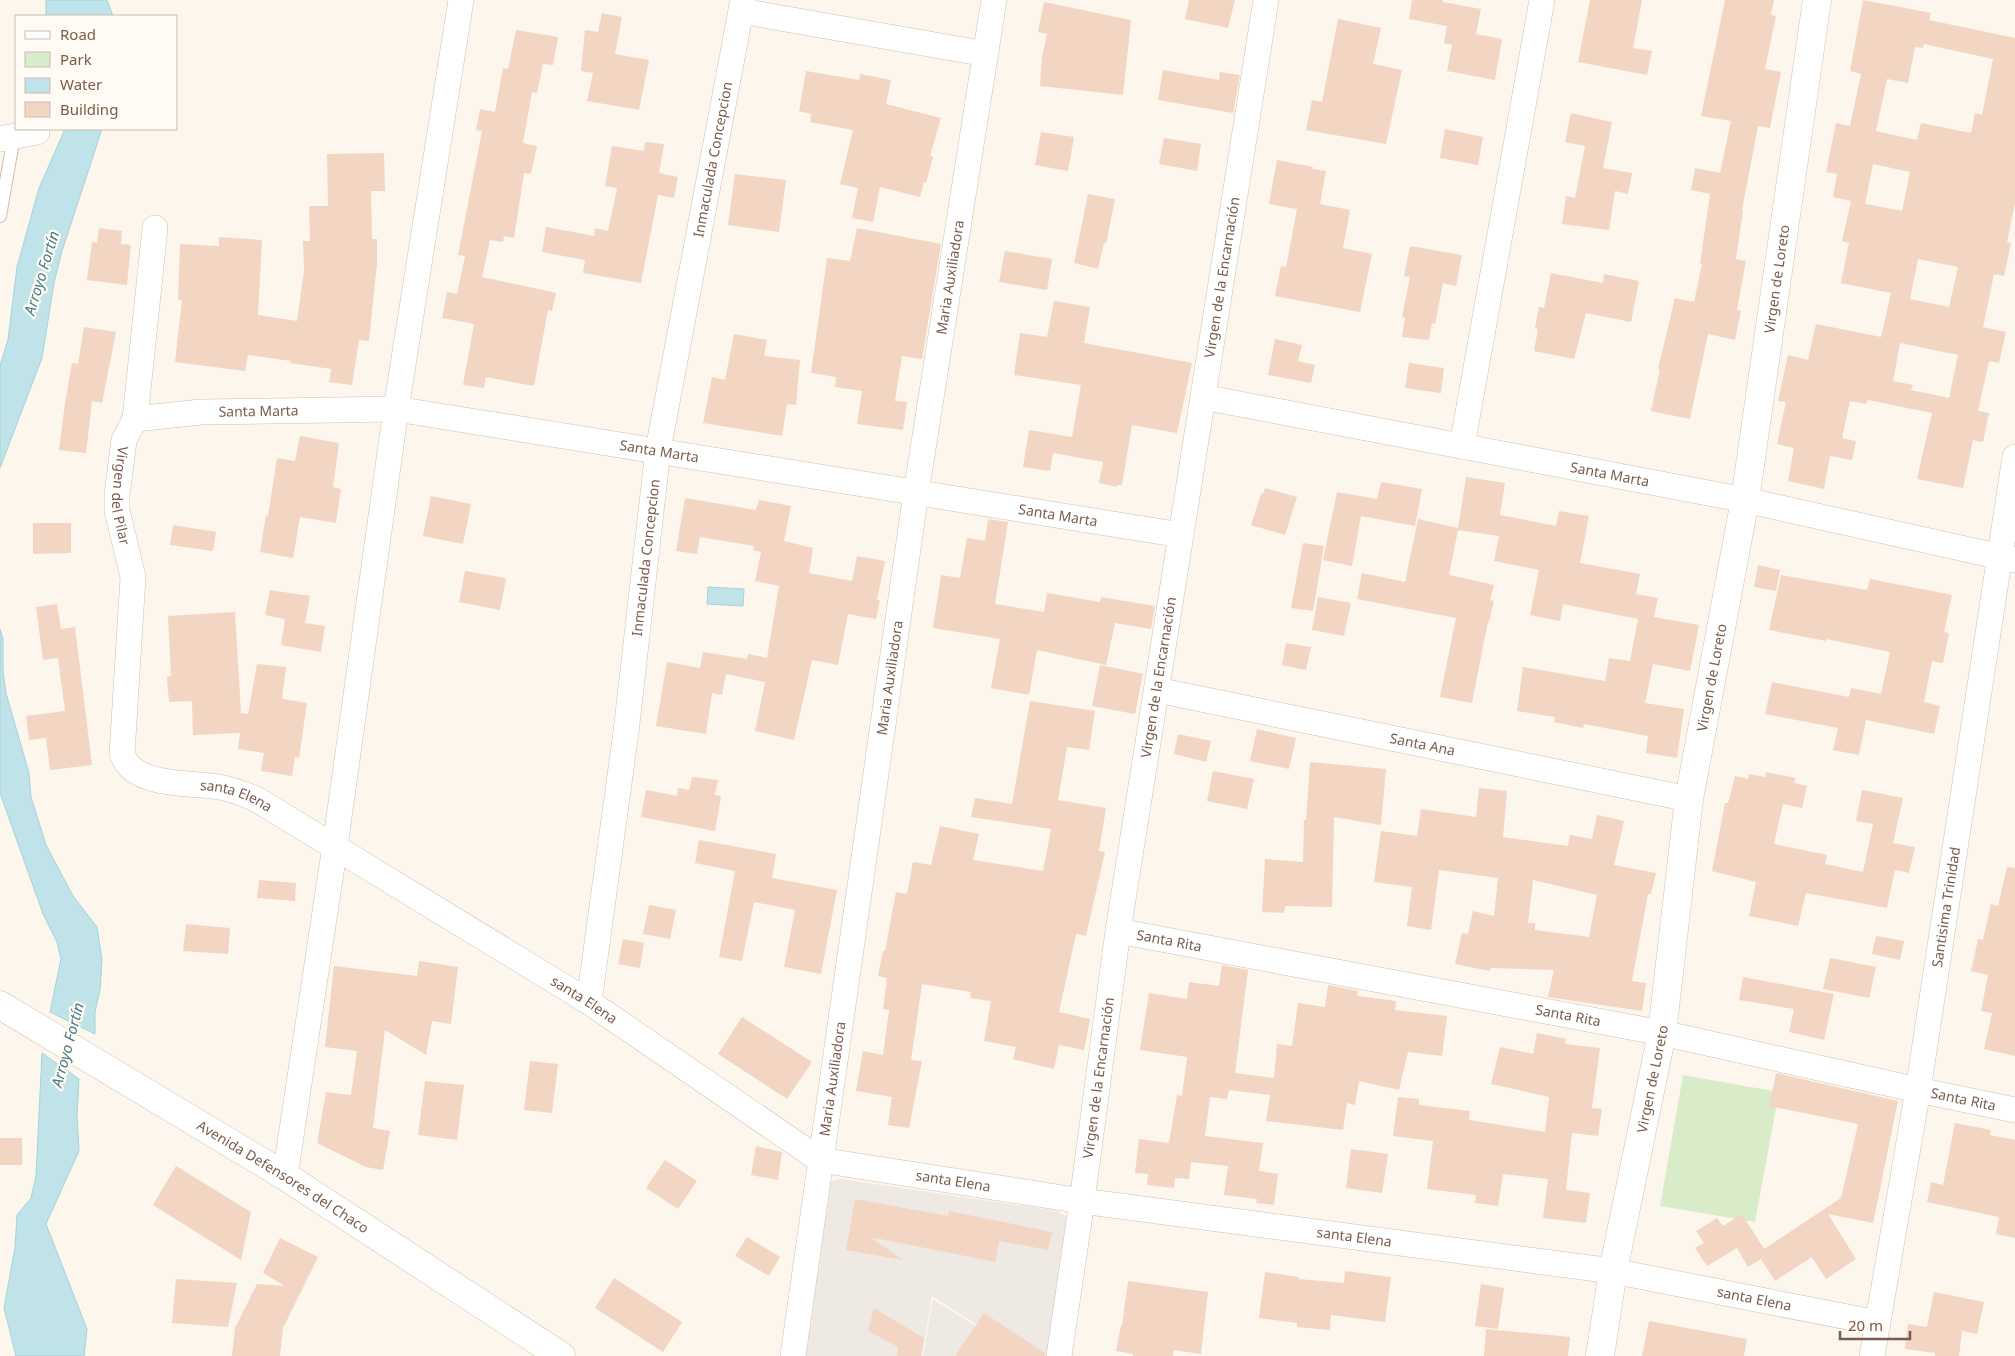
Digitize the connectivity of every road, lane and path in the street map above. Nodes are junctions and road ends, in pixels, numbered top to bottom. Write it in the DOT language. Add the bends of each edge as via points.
graph roads {
  1 [pos="461,0"];
  2 [pos="994,0"];
  3 [pos="1266,0"];
  4 [pos="1542,0"];
  5 [pos="1817,0"];
  6 [pos="742,5"];
  7 [pos="986,54"];
  8 [pos="17,136"];
  9 [pos="0,216"];
  10 [pos="155,228"];
  11 [pos="1203,397"];
  12 [pos="396,409"];
  13 [pos="135,419"];
  14 [pos="1462,446"];
  15 [pos="658,450"];
  16 [pos="2015,457"];
  17 [pos="916,493"];
  18 [pos="1745,500"];
  19 [pos="1181,535"];
  20 [pos="2008,558"];
  21 [pos="1157,690"];
  22 [pos="129,766"];
  23 [pos="1689,799"];
  24 [pos="335,846"];
  25 [pos="1118,931"];
  26 [pos="589,1002"];
  27 [pos="4,1007"];
  28 [pos="1662,1033"];
  29 [pos="1918,1090"];
  30 [pos="2015,1110"];
  31 [pos="820,1160"];
  32 [pos="285,1176"];
  33 [pos="1082,1201"];
  34 [pos="1613,1272"];
  35 [pos="1878,1323"];
  36 [pos="561,1356"];
  37 [pos="793,1356"];
  38 [pos="1059,1356"];
  39 [pos="1600,1356"];
  40 [pos="1872,1356"];
  1 -- 12 [label="street"];
  2 -- 7 [label="street, Maria Auxiliadora"];
  3 -- 11 [label="street, Virgen de la Encarnación"];
  4 -- 14 [label="street"];
  5 -- 18 [label="street, Virgen de Loreto"];
  6 -- 7 [label="street"];
  6 -- 15 [label="street, Inmaculada Concepcion"];
  7 -- 17 [label="street, Maria Auxiliadora"];
  8 -- 9 [label="lane"];
  10 -- 13 [label="street, Virgen del Pilar"];
  11 -- 14 [label="street, Santa Marta"];
  11 -- 19 [label="street, Virgen de la Encarnación"];
  12 -- 13 [label="street, Santa Marta" via="201,412"];
  12 -- 15 [label="street, Santa Marta"];
  12 -- 24 [label="street"];
  13 -- 22 [label="street, Virgen del Pilar" via="124,440 117,495 133,577 122,754"];
  14 -- 18 [label="street, Santa Marta"];
  15 -- 17 [label="street, Santa Marta"];
  15 -- 26 [label="street, Inmaculada Concepcion" via="626,732"];
  16 -- 20 [label="street, Santisima Trinidad"];
  17 -- 19 [label="street, Santa Marta"];
  17 -- 31 [label="street, Maria Auxiliadora"];
  18 -- 20 [label="street, Santa Marta"];
  18 -- 23 [label="street, Virgen de Loreto"];
  19 -- 21 [label="street, Virgen de la Encarnación"];
  20 -- 29 [label="street, Santisima Trinidad"];
  21 -- 23 [label="street, Santa Ana"];
  21 -- 25 [label="street, Virgen de la Encarnación"];
  22 -- 24 [label="street, santa Elena" via="143,775 219,787 256,798"];
  23 -- 28 [label="street, Virgen de Loreto"];
  24 -- 26 [label="street, santa Elena"];
  24 -- 32 [label="street"];
  25 -- 28 [label="street, Santa Rita"];
  25 -- 33 [label="street, Virgen de la Encarnación"];
  26 -- 31 [label="street, santa Elena"];
  27 -- 32 [label="street, Avenida Defensores del Chaco"];
  28 -- 29 [label="street, Santa Rita"];
  28 -- 34 [label="street, Virgen de Loreto"];
  29 -- 30 [label="street, Santa Rita"];
  29 -- 35 [label="street, Santisima Trinidad"];
  31 -- 33 [label="street, santa Elena"];
  31 -- 37 [label="street, Maria Auxiliadora"];
  32 -- 36 [label="street, Avenida Defensores del Chaco"];
  33 -- 34 [label="street, santa Elena"];
  33 -- 38 [label="street, Virgen de la Encarnación"];
  34 -- 35 [label="street, santa Elena"];
  34 -- 39 [label="street, Virgen de Loreto"];
  35 -- 40 [label="street, Santisima Trinidad"];
}
